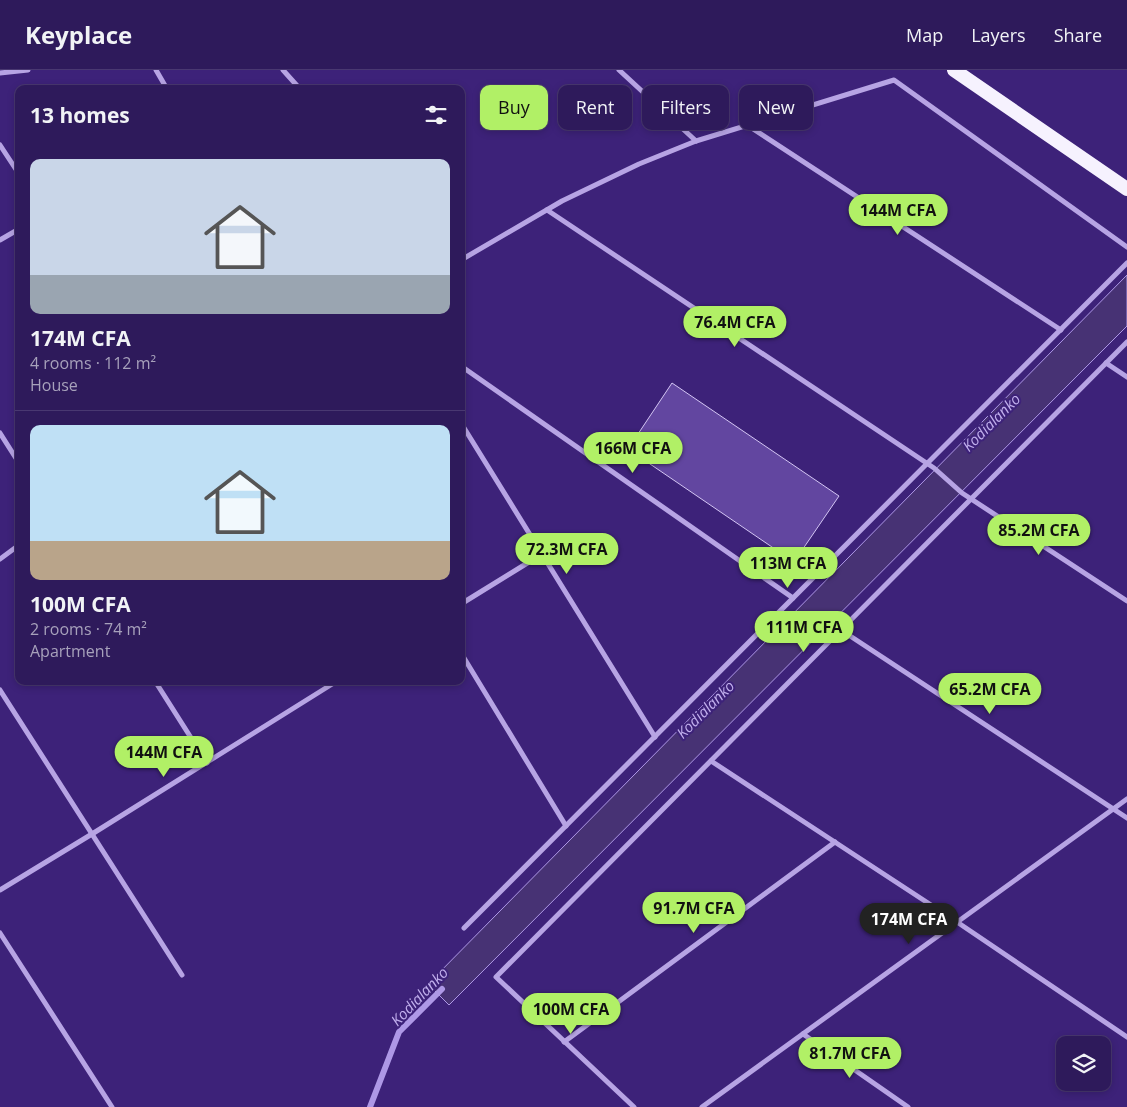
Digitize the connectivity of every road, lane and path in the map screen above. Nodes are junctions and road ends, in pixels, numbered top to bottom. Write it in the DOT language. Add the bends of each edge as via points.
graph roads {
  1 [pos="28,70"];
  2 [pos="156,70"];
  3 [pos="283,70"];
  4 [pos="619,70"];
  5 [pos="954,70"];
  6 [pos="0,73"];
  7 [pos="165,85"];
  8 [pos="296,85"];
  9 [pos="813,105"];
  10 [pos="739,128"];
  11 [pos="755,130"];
  12 [pos="696,141"];
  13 [pos="0,145"];
  14 [pos="15,168"];
  15 [pos="1127,189"];
  16 [pos="547,210"];
  17 [pos="15,231"];
  18 [pos="0,240"];
  19 [pos="1127,247"];
  20 [pos="465,258"];
  21 [pos="1127,264"];
  22 [pos="1061,330"];
  23 [pos="1127,342"];
  24 [pos="1106,363"];
  25 [pos="465,369"];
  26 [pos="1127,377"];
  27 [pos="465,429"];
  28 [pos="0,432"];
  29 [pos="15,456"];
  30 [pos="927,464"];
  31 [pos="971,499"];
  32 [pos="15,548"];
  33 [pos="542,554"];
  34 [pos="0,558"];
  35 [pos="793,598"];
  36 [pos="1127,601"];
  37 [pos="465,602"];
  38 [pos="841,630"];
  39 [pos="465,660"];
  40 [pos="158,685"];
  41 [pos="331,685"];
  42 [pos="0,690"];
  43 [pos="655,737"];
  44 [pos="711,761"];
  45 [pos="207,763"];
  46 [pos="1127,799"];
  47 [pos="1114,809"];
  48 [pos="1127,818"];
  49 [pos="566,826"];
  50 [pos="92,834"];
  51 [pos="835,842"];
  52 [pos="0,890"];
  53 [pos="957,922"];
  54 [pos="464,928"];
  55 [pos="0,933"];
  56 [pos="182,975"];
  57 [pos="803,1034"];
  58 [pos="1127,1037"];
  59 [pos="564,1042"];
  60 [pos="112,1107"];
  61 [pos="634,1107"];
  62 [pos="702,1107"];
  63 [pos="908,1107"];
  1 -- 6 [label="street"];
  2 -- 7 [label="street"];
  3 -- 8 [label="street"];
  4 -- 12 [label="street"];
  5 -- 15 [label="highway"];
  9 -- 19 [label="street" via="894,80"];
  10 -- 12 [label="street"];
  11 -- 22 [label="street"];
  12 -- 16 [label="street" via="639,164"];
  13 -- 14 [label="street"];
  16 -- 20 [label="street"];
  16 -- 30 [label="street"];
  17 -- 18 [label="street"];
  21 -- 22 [label="street"];
  22 -- 30 [label="street"];
  23 -- 24 [label="street"];
  24 -- 26 [label="street"];
  24 -- 31 [label="street"];
  25 -- 35 [label="street"];
  27 -- 33 [label="street"];
  28 -- 29 [label="street"];
  30 -- 31 [label="street"];
  30 -- 35 [label="street"];
  31 -- 36 [label="street"];
  31 -- 38 [label="street"];
  32 -- 34 [label="street"];
  33 -- 37 [label="street"];
  33 -- 43 [label="street"];
  35 -- 43 [label="street"];
  38 -- 44 [label="street"];
  38 -- 47 [label="street"];
  39 -- 49 [label="street"];
  40 -- 45 [label="street"];
  41 -- 45 [label="street"];
  42 -- 50 [label="street"];
  43 -- 49 [label="street"];
  44 -- 51 [label="street"];
  44 -- 59 [label="street" via="496,977"];
  45 -- 50 [label="street"];
  46 -- 47 [label="street"];
  47 -- 48 [label="street"];
  47 -- 53 [label="street"];
  49 -- 54 [label="street"];
  50 -- 52 [label="street"];
  50 -- 56 [label="street"];
  51 -- 53 [label="street"];
  51 -- 59 [label="street"];
  53 -- 57 [label="street"];
  53 -- 58 [label="street"];
  55 -- 60 [label="street"];
  57 -- 62 [label="street"];
  57 -- 63 [label="street"];
  59 -- 61 [label="street"];
}
